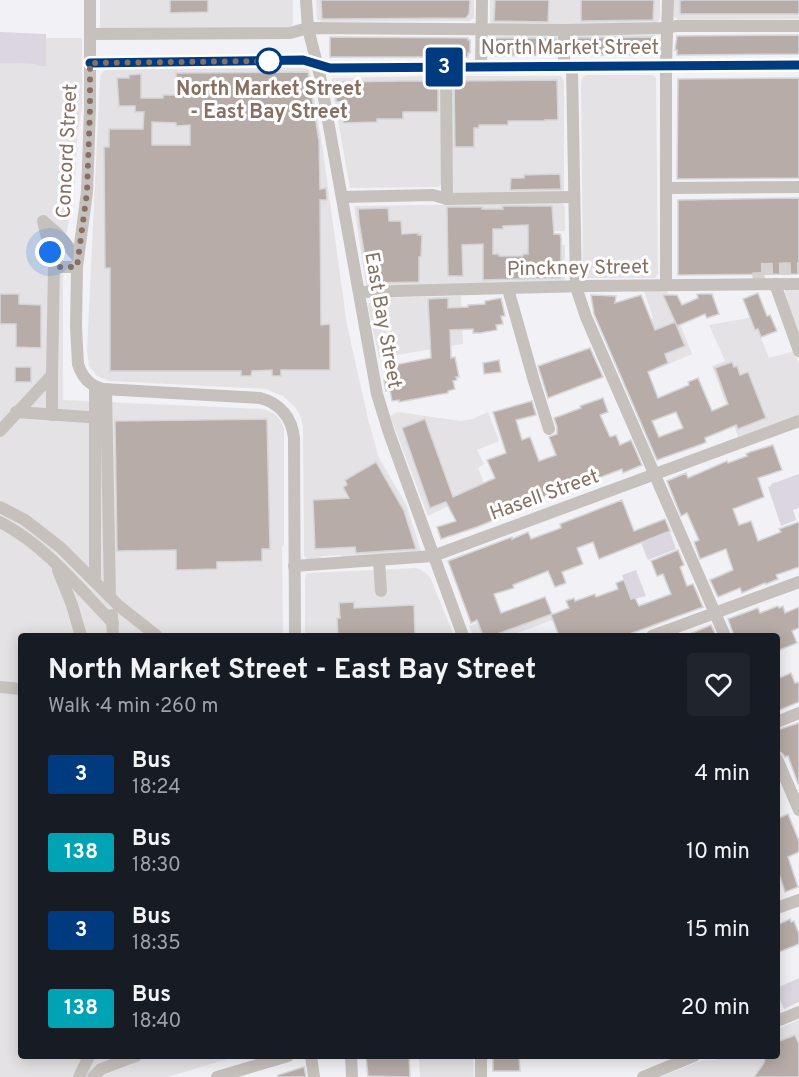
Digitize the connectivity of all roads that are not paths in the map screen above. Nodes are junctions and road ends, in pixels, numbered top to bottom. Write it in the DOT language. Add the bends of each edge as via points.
graph roads {
  1 [pos="90,0"];
  2 [pos="306,0"];
  3 [pos="482,0"];
  4 [pos="668,0"];
  5 [pos="799,26"];
  6 [pos="308,28"];
  7 [pos="668,28"];
  8 [pos="482,30"];
  9 [pos="564,30"];
  10 [pos="90,34"];
  11 [pos="90,63"];
  12 [pos="318,64"];
  13 [pos="666,65"];
  14 [pos="799,65"];
  15 [pos="446,67"];
  16 [pos="481,67"];
  17 [pos="568,67"];
  18 [pos="799,187"];
  19 [pos="666,189"];
  20 [pos="342,197"];
  21 [pos="574,197"];
  22 [pos="447,199"];
  23 [pos="77,263"];
  24 [pos="54,267"];
  25 [pos="775,284"];
  26 [pos="799,284"];
  27 [pos="666,285"];
  28 [pos="576,287"];
  29 [pos="508,289"];
  30 [pos="359,292"];
  31 [pos="799,351"];
  32 [pos="52,375"];
  33 [pos="101,388"];
  34 [pos="16,412"];
  35 [pos="52,414"];
  36 [pos="101,418"];
  37 [pos="799,421"];
  38 [pos="549,429"];
  39 [pos="0,430"];
  40 [pos="653,475"];
  41 [pos="0,507"];
  42 [pos="0,522"];
  43 [pos="433,556"];
  44 [pos="380,560"];
  45 [pos="53,561"];
  46 [pos="294,566"];
  47 [pos="94,581"];
  48 [pos="799,582"];
  49 [pos="381,591"];
  50 [pos="111,598"];
  51 [pos="715,613"];
  52 [pos="113,623"];
  53 [pos="80,633"];
  54 [pos="113,633"];
  55 [pos="153,633"];
  56 [pos="295,633"];
  57 [pos="462,633"];
  58 [pos="660,633"];
  59 [pos="724,633"];
  60 [pos="0,687"];
  61 [pos="18,689"];
  62 [pos="799,713"];
  63 [pos="780,721"];
  64 [pos="780,766"];
  65 [pos="799,810"];
  66 [pos="799,900"];
  67 [pos="780,907"];
  68 [pos="799,1012"];
  69 [pos="780,1020"];
  70 [pos="88,1059"];
  71 [pos="127,1059"];
  72 [pos="278,1059"];
  73 [pos="311,1059"];
  74 [pos="351,1059"];
  75 [pos="481,1059"];
  76 [pos="687,1059"];
  77 [pos="79,1077"];
  78 [pos="93,1077"];
  79 [pos="216,1077"];
  80 [pos="314,1077"];
  81 [pos="352,1077"];
  82 [pos="481,1077"];
  83 [pos="644,1077"];
  1 -- 10 [label="street, Concord Street"];
  2 -- 6 [label="street, East Bay Street"];
  3 -- 8 [label="street"];
  4 -- 7 [label="street"];
  5 -- 7 [label="street"];
  6 -- 8 [label="street"];
  6 -- 10 [label="street" via="290,33"];
  6 -- 12 [label="street, East Bay Street"];
  7 -- 9 [label="street"];
  7 -- 13 [label="street"];
  8 -- 9 [label="street"];
  8 -- 16 [label="street"];
  9 -- 17 [label="street"];
  10 -- 11 [label="street, Concord Street"];
  11 -- 12 [label="street, North Market Street" via="303,60"];
  11 -- 23 [label="street, Concord Street" via="87,192"];
  12 -- 15 [label="street, North Market Street" via="330,68"];
  12 -- 20 [label="street, East Bay Street"];
  13 -- 14 [label="street, North Market Street"];
  13 -- 17 [label="street, North Market Street"];
  13 -- 19 [label="street"];
  15 -- 16 [label="street, North Market Street"];
  15 -- 22 [label="street"];
  16 -- 17 [label="street, North Market Street"];
  17 -- 21 [label="street"];
  18 -- 19 [label="street"];
  19 -- 27 [label="street"];
  20 -- 22 [label="street" via="433,195"];
  20 -- 30 [label="street, East Bay Street"];
  21 -- 22 [label="street"];
  21 -- 28 [label="street"];
  23 -- 24 [label="street"];
  23 -- 24 [label="street" via="57,233 43,221"];
  23 -- 33 [label="street, Concord Street" via="78,364 86,380"];
  24 -- 32 [label="street"];
  25 -- 26 [label="street, Pinckney Street"];
  25 -- 27 [label="street, Pinckney Street"];
  25 -- 31 [label="street"];
  27 -- 28 [label="street, Pinckney Street"];
  28 -- 29 [label="street, Pinckney Street"];
  28 -- 40 [label="street"];
  29 -- 30 [label="street, Pinckney Street"];
  29 -- 38 [label="street"];
  30 -- 43 [label="street, East Bay Street" via="380,404"];
  32 -- 34 [label="street"];
  32 -- 35 [label="street"];
  33 -- 36 [label="street"];
  33 -- 46 [label="street" via="260,398 279,408 288,418 294,438"];
  34 -- 35 [label="street"];
  34 -- 39 [label="street"];
  35 -- 36 [label="street"];
  36 -- 47 [label="street"];
  36 -- 50 [label="street"];
  37 -- 40 [label="street, Hasell Street"];
  40 -- 43 [label="street, Hasell Street"];
  40 -- 51 [label="street"];
  41 -- 47 [label="street" via="55,543"];
  42 -- 45 [label="street" via="26,537"];
  43 -- 44 [label="street, Hasell Street"];
  43 -- 57 [label="street, East Bay Street"];
  44 -- 46 [label="street, Hasell Street"];
  44 -- 49 [label="street"];
  45 -- 52 [label="street"];
  45 -- 53 [label="street"];
  46 -- 56 [label="street"];
  47 -- 50 [label="street"];
  48 -- 51 [label="street"];
  50 -- 52 [label="street"];
  50 -- 55 [label="street"];
  51 -- 58 [label="street"];
  51 -- 59 [label="street"];
  52 -- 54 [label="street"];
  60 -- 61 [label="street"];
  62 -- 63 [label="street"];
  64 -- 65 [label="street"];
  66 -- 67 [label="street"];
  68 -- 69 [label="street"];
  70 -- 77 [label="street"];
  71 -- 78 [label="street" via="101,1068"];
  72 -- 79 [label="street"];
  73 -- 80 [label="street"];
  74 -- 81 [label="street"];
  75 -- 82 [label="street"];
  76 -- 83 [label="street"];
}
